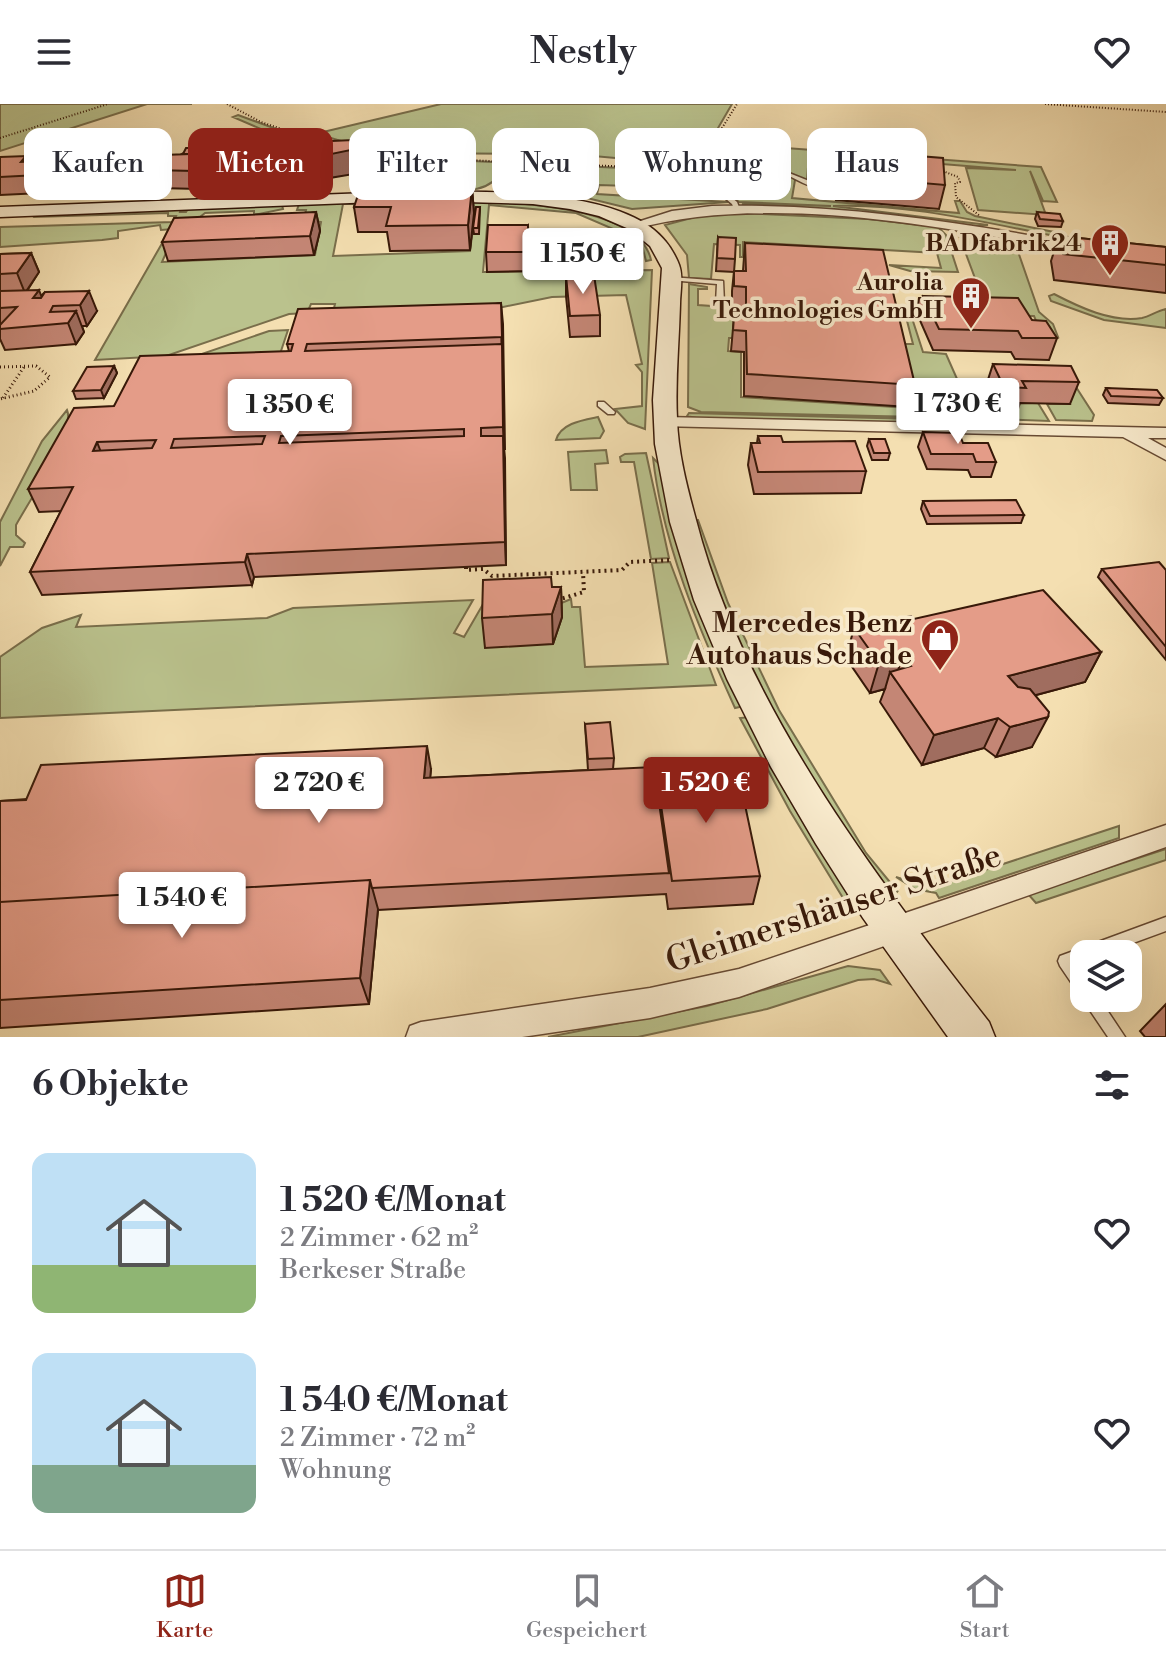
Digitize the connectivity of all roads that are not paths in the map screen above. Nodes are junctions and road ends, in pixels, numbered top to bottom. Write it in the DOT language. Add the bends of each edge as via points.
graph roads {
  1 [pos="807,184"];
  2 [pos="737,210"];
  3 [pos="0,212"];
  4 [pos="634,225"];
  5 [pos="1101,252"];
  6 [pos="671,279"];
  7 [pos="720,303"];
  8 [pos="601,404"];
  9 [pos="611,412"];
  10 [pos="665,422"];
  11 [pos="1125,432"];
  12 [pos="1166,433"];
  13 [pos="1166,455"];
  14 [pos="1166,836"];
  15 [pos="1166,924"];
  16 [pos="895,929"];
  17 [pos="1122,940"];
  18 [pos="1100,1012"];
  19 [pos="421,1037"];
  20 [pos="974,1037"];
  21 [pos="1117,1037"];
  1 -- 2 [label="lane" via="773,170 709,169 710,183"];
  2 -- 4 [label="street" via="680,213"];
  2 -- 5 [label="street" via="909,220"];
  3 -- 4 [label="main road" via="413,197 568,204"];
  4 -- 6 [label="main road" via="663,247"];
  6 -- 7 [label="lane" via="721,282"];
  6 -- 10 [label="main road"];
  8 -- 9 [label="lane"];
  10 -- 11 [label="street"];
  10 -- 16 [label="main road" via="680,515 722,633 804,789"];
  11 -- 12 [label="street"];
  11 -- 13 [label="street"];
  14 -- 16 [label="street, Gleimershäuser Straße"];
  15 -- 17 [label="lane"];
  16 -- 19 [label="street, Gleimershäuser Straße" via="739,983 650,1003"];
  16 -- 20 [label="main road"];
  18 -- 21 [label="lane"];
}
